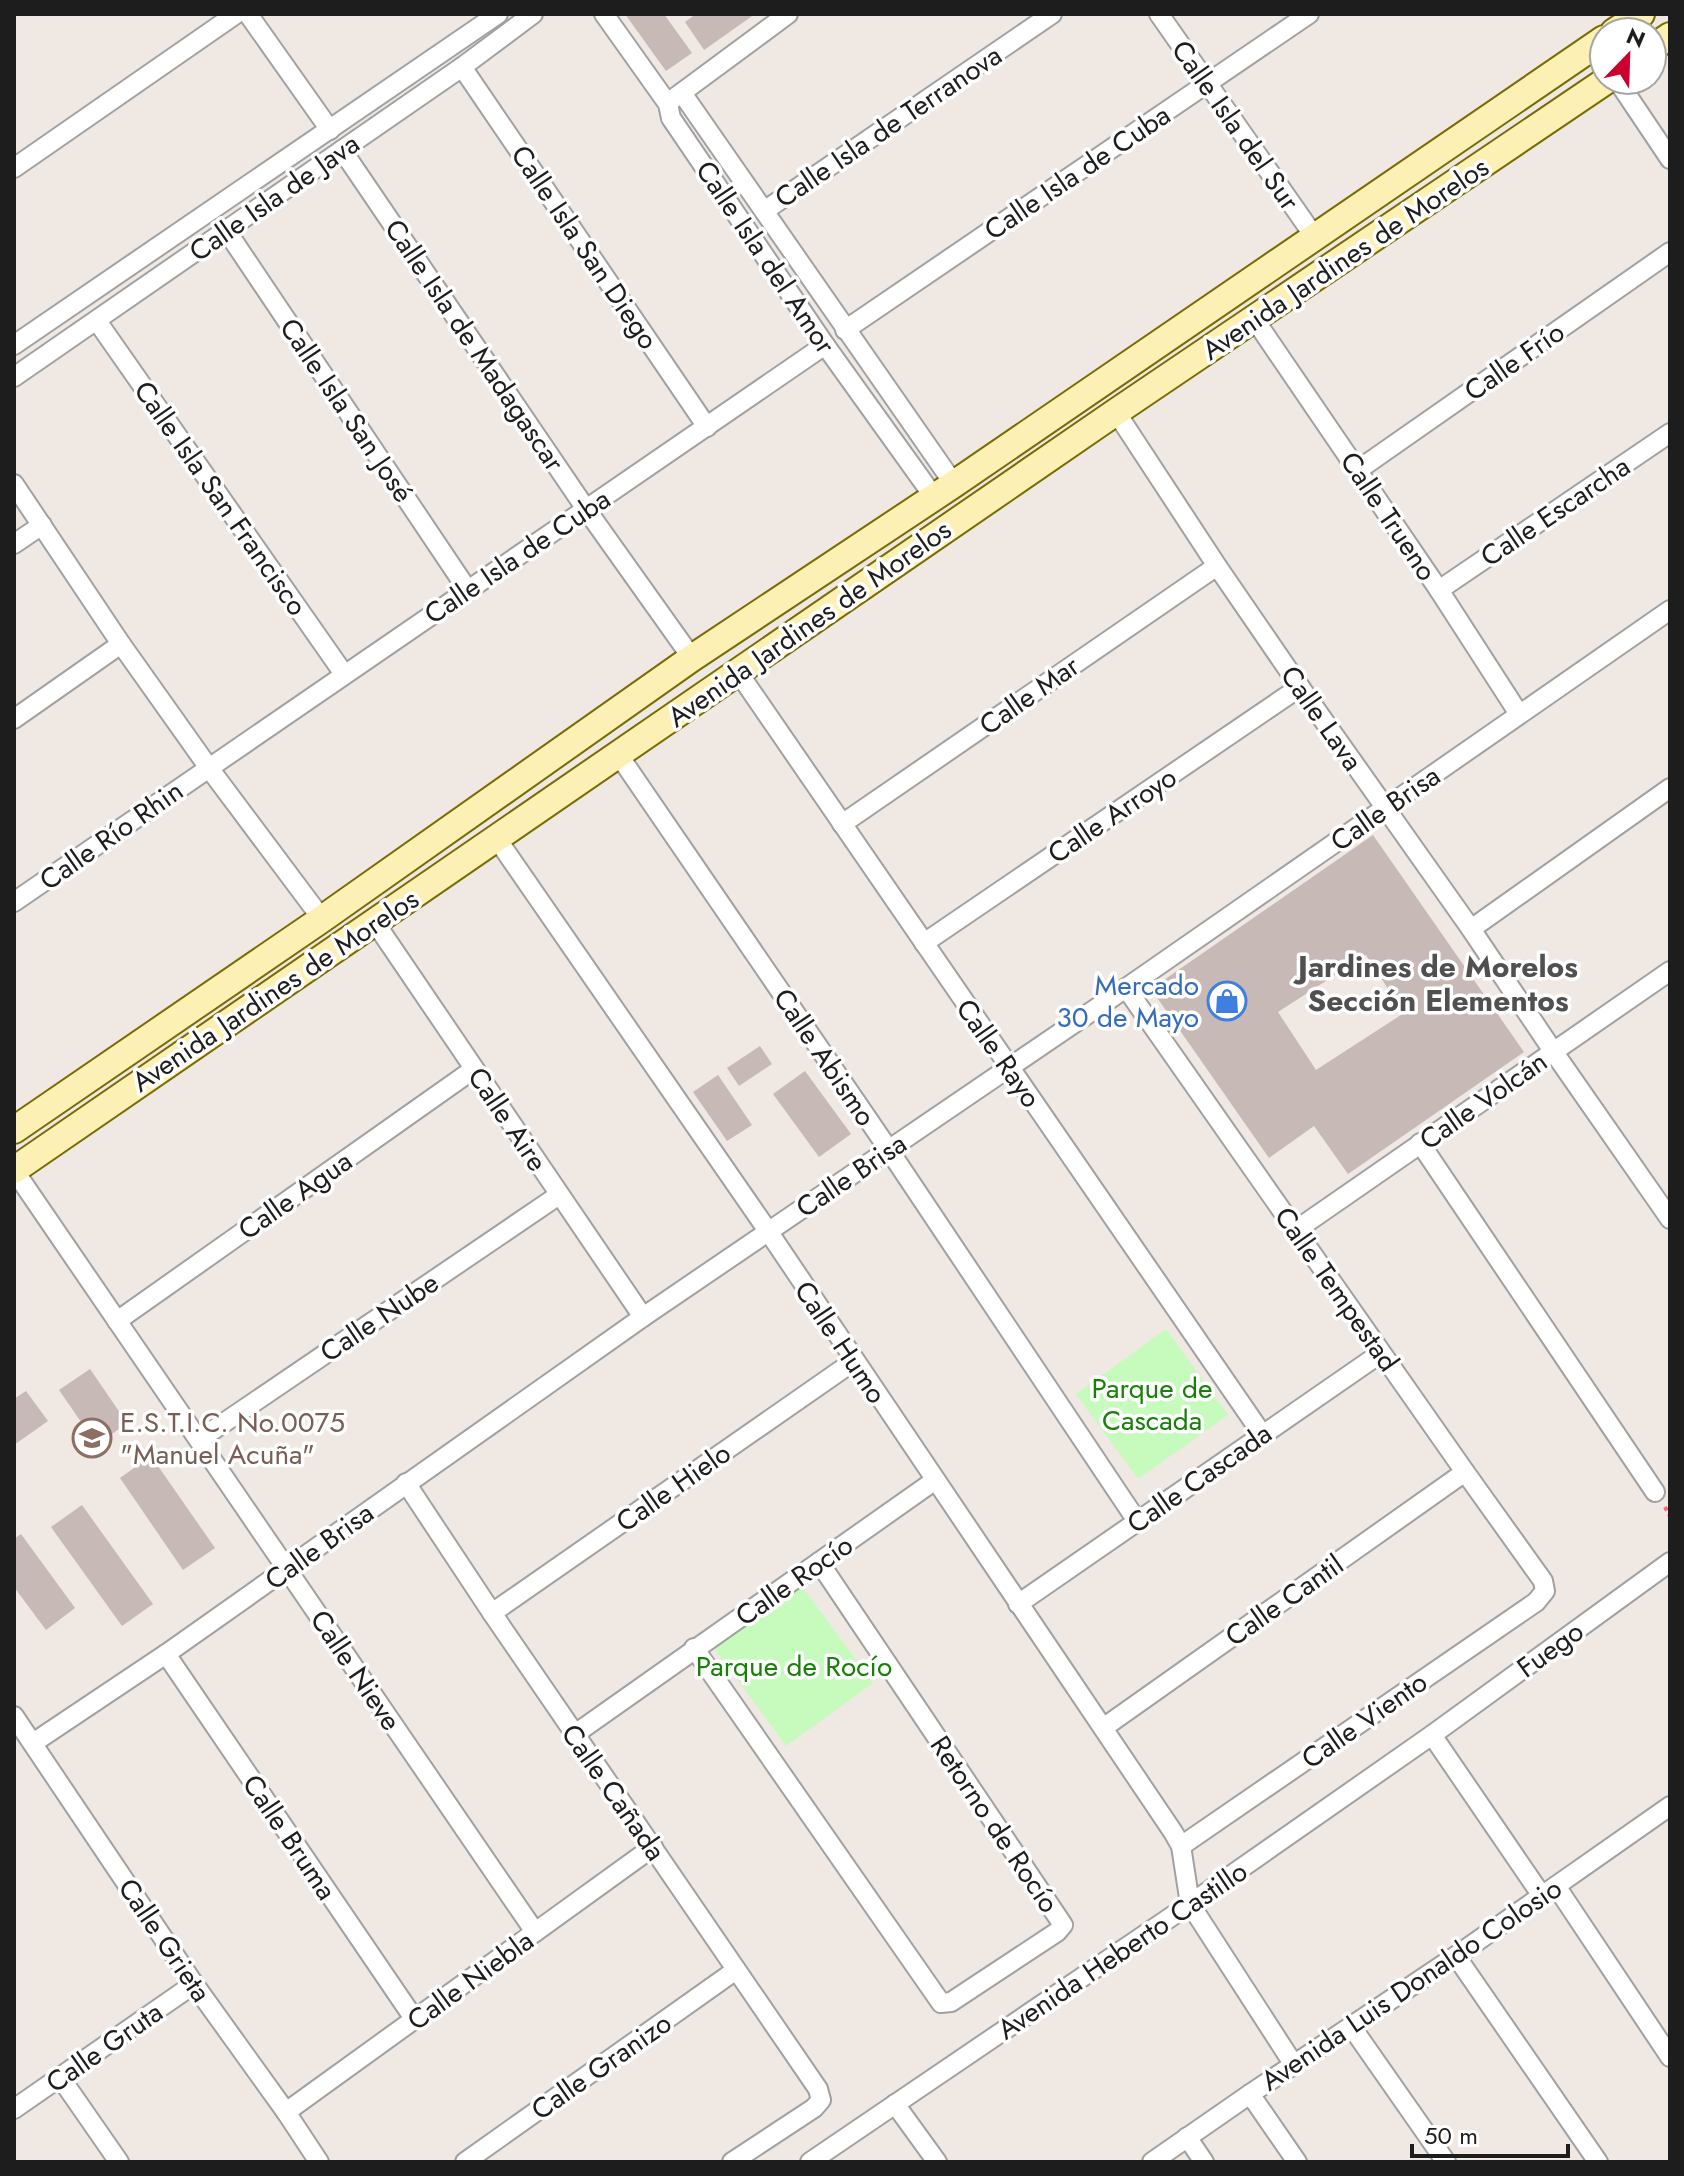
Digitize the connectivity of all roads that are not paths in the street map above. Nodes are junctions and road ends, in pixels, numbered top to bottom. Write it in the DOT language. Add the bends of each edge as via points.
graph roads {
  1 [pos="236,14"];
  2 [pos="248,14"];
  3 [pos="498,14"];
  4 [pos="533,14"];
  5 [pos="604,14"];
  6 [pos="788,14"];
  7 [pos="1052,14"];
  8 [pos="1159,14"];
  9 [pos="1309,14"];
  10 [pos="1588,50"];
  11 [pos="462,67"];
  12 [pos="1207,83"];
  13 [pos="1588,93"];
  14 [pos="1628,96"];
  15 [pos="675,98"];
  16 [pos="330,130"];
  17 [pos="342,150"];
  18 [pos="1670,159"];
  19 [pos="14,168"];
  20 [pos="266,174"];
  21 [pos="280,193"];
  22 [pos="1352,210"];
  23 [pos="764,211"];
  24 [pos="226,230"];
  25 [pos="1314,236"];
  26 [pos="1374,238"];
  27 [pos="1670,252"];
  28 [pos="805,271"];
  29 [pos="786,285"];
  30 [pos="1255,320"];
  31 [pos="97,321"];
  32 [pos="845,330"];
  33 [pos="14,345"];
  34 [pos="825,345"];
  35 [pos="14,377"];
  36 [pos="1116,412"];
  37 [pos="707,427"];
  38 [pos="1670,433"];
  39 [pos="1358,470"];
  40 [pos="14,484"];
  41 [pos="944,490"];
  42 [pos="586,509"];
  43 [pos="42,525"];
  44 [pos="14,544"];
  45 [pos="1217,566"];
  46 [pos="467,589"];
  47 [pos="1439,590"];
  48 [pos="1670,610"];
  49 [pos="121,644"];
  50 [pos="692,658"];
  51 [pos="738,672"];
  52 [pos="344,674"];
  53 [pos="1300,687"];
  54 [pos="648,689"];
  55 [pos="1519,714"];
  56 [pos="14,719"];
  57 [pos="669,720"];
  58 [pos="618,754"];
  59 [pos="209,768"];
  60 [pos="1670,788"];
  61 [pos="1385,808"];
  62 [pos="842,824"];
  63 [pos="497,839"];
  64 [pos="420,850"];
  65 [pos="438,879"];
  66 [pos="14,902"];
  67 [pos="322,919"];
  68 [pos="374,921"];
  69 [pos="1471,929"];
  70 [pos="924,943"];
  71 [pos="1670,971"];
  72 [pos="1126,988"];
  73 [pos="1553,1051"];
  74 [pos="1009,1068"];
  75 [pos="474,1069"];
  76 [pos="14,1130"];
  77 [pos="1420,1143"];
  78 [pos="889,1150"];
  79 [pos="14,1170"];
  80 [pos="559,1195"];
  81 [pos="1670,1219"];
  82 [pos="1296,1230"];
  83 [pos="768,1231"];
  84 [pos="643,1317"];
  85 [pos="117,1321"];
  86 [pos="1381,1353"];
  87 [pos="854,1361"];
  88 [pos="1262,1434"];
  89 [pos="200,1439"];
  90 [pos="1465,1472"];
  91 [pos="934,1481"];
  92 [pos="406,1483"];
  93 [pos="1655,1492"];
  94 [pos="1137,1521"];
  95 [pos="819,1562"];
  96 [pos="1669,1564"];
  97 [pos="286,1569"];
  98 [pos="1545,1591"];
  99 [pos="1018,1604"];
  100 [pos="492,1613"];
  101 [pos="694,1648"];
  102 [pos="166,1654"];
  103 [pos="14,1716"];
  104 [pos="1103,1728"];
  105 [pos="575,1734"];
  106 [pos="1432,1735"];
  107 [pos="33,1743"];
  108 [pos="1670,1806"];
  109 [pos="1181,1846"];
  110 [pos="653,1847"];
  111 [pos="1549,1891"];
  112 [pos="1190,1904"];
  113 [pos="535,1932"];
  114 [pos="1456,1956"];
  115 [pos="736,1970"];
  116 [pos="194,1984"];
  117 [pos="415,2020"];
  118 [pos="1351,2026"];
  119 [pos="1670,2057"];
  120 [pos="1294,2065"];
  121 [pos="60,2077"];
  122 [pos="1250,2094"];
  123 [pos="895,2104"];
  124 [pos="14,2109"];
  125 [pos="286,2112"];
  126 [pos="1187,2137"];
  127 [pos="119,2162"];
  128 [pos="319,2162"];
  129 [pos="465,2162"];
  130 [pos="732,2162"];
  131 [pos="810,2162"];
  132 [pos="937,2162"];
  133 [pos="1152,2162"];
  134 [pos="1204,2162"];
  135 [pos="1297,2162"];
  136 [pos="1446,2162"];
  137 [pos="1598,2162"];
  1 -- 19 [label="street"];
  2 -- 16 [label="street"];
  3 -- 16 [label="street, Calle Isla de Java"];
  4 -- 11 [label="street, Calle Isla de Java"];
  5 -- 15 [label="street, Calle Isla del Amor"];
  6 -- 15 [label="street"];
  7 -- 23 [label="street, Calle Isla de Terranova"];
  8 -- 12 [label="street, Calle Isla del Sur"];
  9 -- 12 [label="street, Calle Isla de Cuba"];
  10 -- 22 [label="main road, Avenida Jardines de Morelos"];
  11 -- 17 [label="street, Calle Isla de Java"];
  11 -- 37 [label="street, Calle Isla San Diego"];
  12 -- 25 [label="street, Calle Isla del Sur"];
  12 -- 32 [label="street, Calle Isla de Cuba"];
  13 -- 26 [label="main road, Avenida Jardines de Morelos"];
  14 -- 18 [label="street"];
  15 -- 23 [label="street, Calle Isla del Amor"];
  15 -- 29 [label="street, Calle Isla del Amor" via="671,118"];
  16 -- 20 [label="street, Calle Isla de Java"];
  17 -- 21 [label="street, Calle Isla de Java"];
  17 -- 42 [label="street, Calle Isla de Madagascar"];
  20 -- 21 [label="street"];
  20 -- 33 [label="street, Calle Isla de Java"];
  21 -- 24 [label="street, Calle Isla de Java"];
  22 -- 25 [label="main road, Avenida Jardines de Morelos"];
  22 -- 26 [label="main road"];
  23 -- 28 [label="street, Calle Isla del Amor"];
  24 -- 31 [label="street, Calle Isla de Java"];
  24 -- 46 [label="street, Calle Isla San José"];
  25 -- 41 [label="main road, Avenida Jardines de Morelos"];
  26 -- 30 [label="main road, Avenida Jardines de Morelos"];
  27 -- 39 [label="street, Calle Frío"];
  28 -- 29 [label="street"];
  28 -- 32 [label="street, Calle Isla del Amor"];
  29 -- 34 [label="street, Calle Isla del Amor"];
  30 -- 36 [label="main road, Avenida Jardines de Morelos"];
  30 -- 39 [label="street, Calle Trueno"];
  31 -- 35 [label="street, Calle Isla de Java"];
  31 -- 52 [label="street, Calle Isla San Francisco"];
  32 -- 41 [label="street, Calle Isla del Amor"];
  34 -- 37 [label="street, Calle Isla de Cuba"];
  34 -- 41 [label="street, Calle Isla del Amor"];
  36 -- 45 [label="street, Calle Lava"];
  36 -- 51 [label="main road, Avenida Jardines de Morelos"];
  37 -- 42 [label="street, Calle Isla de Cuba"];
  38 -- 47 [label="street, Calle Escarcha"];
  39 -- 47 [label="street, Calle Trueno"];
  40 -- 43 [label="street"];
  41 -- 50 [label="main road, Avenida Jardines de Morelos"];
  42 -- 46 [label="street, Calle Isla de Cuba"];
  42 -- 50 [label="street, Calle Isla de Madagascar"];
  43 -- 44 [label="street"];
  43 -- 49 [label="street"];
  45 -- 53 [label="street, Calle Lava"];
  45 -- 62 [label="street, Calle Mar"];
  46 -- 52 [label="street, Calle Isla de Cuba"];
  47 -- 55 [label="street, Calle Trueno"];
  48 -- 55 [label="street, Calle Brisa"];
  49 -- 56 [label="street"];
  49 -- 59 [label="street"];
  50 -- 54 [label="main road, Avenida Jardines de Morelos"];
  51 -- 57 [label="main road, Avenida Jardines de Morelos"];
  51 -- 62 [label="street, Calle Rayo"];
  52 -- 59 [label="street, Calle Isla de Cuba"];
  53 -- 61 [label="street, Calle Lava"];
  53 -- 70 [label="street, Calle Arroyo"];
  54 -- 57 [label="main road"];
  54 -- 64 [label="main road, Avenida Jardines de Morelos"];
  55 -- 61 [label="street, Calle Brisa"];
  57 -- 58 [label="main road, Avenida Jardines de Morelos"];
  58 -- 63 [label="main road, Avenida Jardines de Morelos"];
  58 -- 78 [label="street, Calle Abismo"];
  59 -- 66 [label="street, Calle Río Rhin"];
  59 -- 67 [label="street"];
  60 -- 69 [label="street"];
  61 -- 69 [label="street, Calle Lava"];
  61 -- 72 [label="street, Calle Brisa"];
  62 -- 70 [label="street, Calle Rayo"];
  63 -- 65 [label="main road, Avenida Jardines de Morelos"];
  63 -- 83 [label="street, Calle Humo"];
  64 -- 65 [label="main road"];
  64 -- 67 [label="main road, Avenida Jardines de Morelos"];
  65 -- 68 [label="main road, Avenida Jardines de Morelos"];
  67 -- 76 [label="main road, Avenida Jardines de Morelos"];
  68 -- 75 [label="street, Calle Aire"];
  68 -- 79 [label="main road, Avenida Jardines de Morelos"];
  69 -- 73 [label="street, Calle Lava"];
  70 -- 74 [label="street, Calle Rayo"];
  71 -- 73 [label="street, Calle Volcán"];
  72 -- 74 [label="street, Calle Brisa"];
  72 -- 82 [label="street, Calle Tempestad"];
  73 -- 77 [label="street, Calle Volcán"];
  73 -- 81 [label="street, Calle Lava"];
  74 -- 78 [label="street, Calle Brisa"];
  74 -- 88 [label="street, Calle Rayo"];
  75 -- 80 [label="street, Calle Aire"];
  75 -- 85 [label="street, Calle Agua"];
  77 -- 82 [label="street, Calle Volcán"];
  77 -- 93 [label="street"];
  78 -- 83 [label="street, Calle Brisa"];
  78 -- 94 [label="street, Calle Abismo"];
  79 -- 85 [label="street, Calle Nieve"];
  80 -- 84 [label="street, Calle Aire"];
  80 -- 89 [label="street, Calle Nube"];
  82 -- 86 [label="street, Calle Tempestad"];
  83 -- 84 [label="street, Calle Brisa"];
  83 -- 87 [label="street, Calle Humo"];
  84 -- 92 [label="street, Calle Brisa"];
  85 -- 89 [label="street, Calle Nieve"];
  86 -- 88 [label="street, Calle Cascada"];
  86 -- 90 [label="street, Calle Tempestad"];
  87 -- 91 [label="street, Calle Humo"];
  87 -- 100 [label="street, Calle Hielo"];
  88 -- 94 [label="street, Calle Cascada"];
  89 -- 97 [label="street, Calle Nieve"];
  90 -- 98 [label="street, Calle Tempestad"];
  90 -- 104 [label="street, Calle Cantil"];
  91 -- 95 [label="street, Calle Rocío"];
  91 -- 99 [label="street, Calle Humo"];
  92 -- 97 [label="street, Calle Brisa"];
  92 -- 100 [label="street, Calle Cañada"];
  94 -- 99 [label="street, Calle Cascada"];
  95 -- 101 [label="street, Calle Rocío"];
  95 -- 101 [label="street, Retorno de Rocío" via="1063,1925 1057,1932 951,2002 941,2003"];
  96 -- 106 [label="street, Fuego"];
  97 -- 102 [label="street, Calle Brisa"];
  97 -- 113 [label="street, Calle Nieve"];
  98 -- 109 [label="street, Calle Viento"];
  99 -- 104 [label="street, Calle Humo"];
  100 -- 105 [label="street, Calle Cañada"];
  101 -- 105 [label="street, Calle Rocío"];
  102 -- 107 [label="street, Calle Brisa"];
  102 -- 117 [label="street, Calle Bruma"];
  103 -- 107 [label="street, Calle Grieta"];
  104 -- 109 [label="street, Calle Humo"];
  105 -- 110 [label="street, Calle Cañada"];
  106 -- 111 [label="street"];
  106 -- 112 [label="street, Avenida Heberto Castillo"];
  107 -- 116 [label="street, Calle Grieta"];
  108 -- 111 [label="street, Avenida Luis Donaldo Colosio"];
  109 -- 112 [label="street"];
  110 -- 113 [label="street, Calle Niebla"];
  110 -- 115 [label="street, Calle Cañada"];
  111 -- 114 [label="street, Avenida Luis Donaldo Colosio"];
  111 -- 119 [label="street"];
  112 -- 120 [label="street"];
  112 -- 123 [label="street, Avenida Heberto Castillo"];
  113 -- 117 [label="street, Calle Niebla"];
  114 -- 118 [label="street, Avenida Luis Donaldo Colosio"];
  114 -- 137 [label="street"];
  115 -- 129 [label="street, Calle Granizo"];
  115 -- 130 [label="street, Calle Cañada" via="821,2100"];
  116 -- 121 [label="street, Calle Gruta"];
  116 -- 125 [label="street, Calle Grieta"];
  117 -- 125 [label="street, Calle Niebla"];
  118 -- 120 [label="street, Avenida Luis Donaldo Colosio"];
  118 -- 136 [label="street"];
  120 -- 122 [label="street, Avenida Luis Donaldo Colosio"];
  121 -- 124 [label="street, Calle Gruta"];
  121 -- 127 [label="street"];
  122 -- 126 [label="street, Avenida Luis Donaldo Colosio"];
  122 -- 135 [label="street"];
  123 -- 131 [label="street, Avenida Heberto Castillo"];
  123 -- 132 [label="street"];
  125 -- 128 [label="street, Calle Grieta"];
  126 -- 133 [label="street, Avenida Luis Donaldo Colosio"];
  126 -- 134 [label="street"];
}
